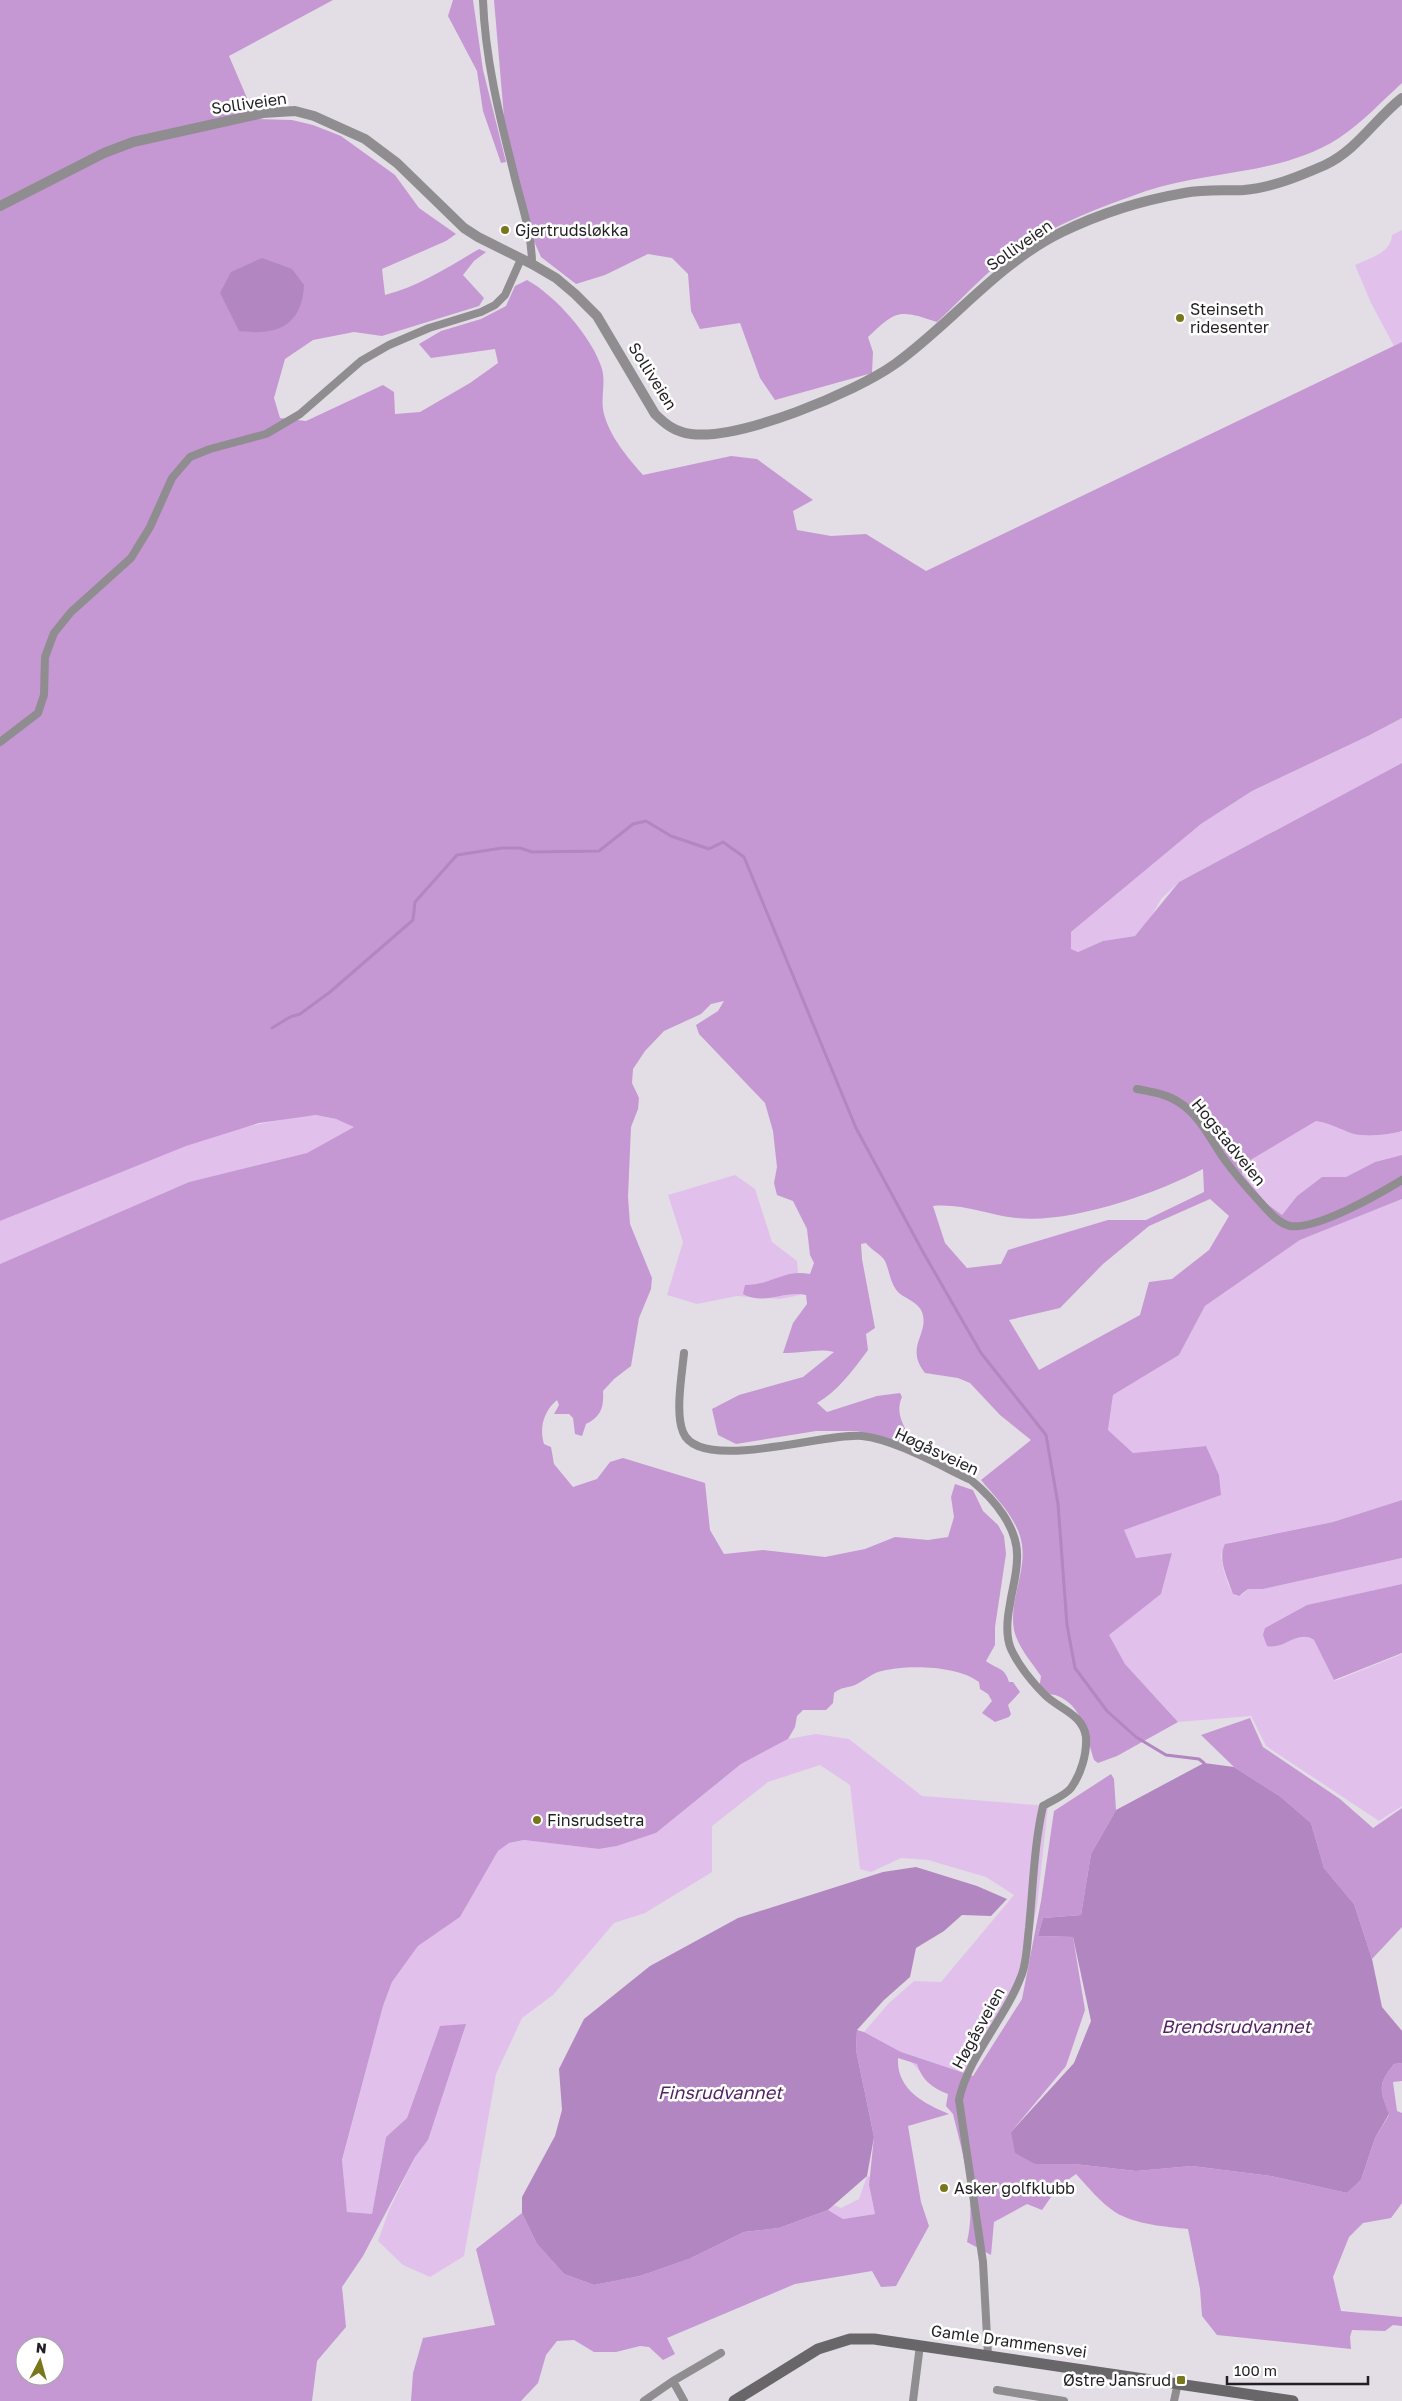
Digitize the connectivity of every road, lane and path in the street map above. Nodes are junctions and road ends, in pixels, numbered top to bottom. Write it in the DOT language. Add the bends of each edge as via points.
graph roads {
  1 [pos="484,0"];
  2 [pos="1402,98"];
  3 [pos="0,206"];
  4 [pos="521,259"];
  5 [pos="532,264"];
  6 [pos="0,742"];
  7 [pos="1137,1089"];
  8 [pos="1402,1180"];
  9 [pos="684,1353"];
  10 [pos="920,2345"];
  11 [pos="721,2353"];
  12 [pos="988,2354"];
  13 [pos="673,2381"];
  14 [pos="1178,2383"];
  15 [pos="997,2390"];
  16 [pos="644,2401"];
  17 [pos="684,2401"];
  18 [pos="734,2401"];
  19 [pos="913,2401"];
  20 [pos="1064,2401"];
  21 [pos="1174,2401"];
  22 [pos="1292,2401"];
  1 -- 5 [label="street" via="484,29 495,90 525,212"];
  2 -- 5 [label="street, Solliveien" via="1346,151 1327,164 1299,176 1245,190 1196,191 1149,201 1062,232 1020,259 895,364 876,376 847,392 772,420 720,432 690,434 666,425 640,391 597,316 556,278"];
  3 -- 4 [label="street, Solliveien" via="132,142 229,119 295,111 337,124 365,140 397,163 464,228"];
  4 -- 5 [label="street, Solliveien"];
  4 -- 6 [label="street" via="505,295 495,305 389,345 361,361 300,414 266,434 190,457 172,478 150,527 131,558 71,612 54,633 45,657 44,695 38,714"];
  7 -- 8 [label="street, Hogstadveien" via="1169,1097 1188,1109 1205,1128 1242,1183 1284,1224 1298,1226 1322,1219 1371,1199"];
  9 -- 12 [label="street, Høgåsveien" via="680,1419 686,1438 696,1445 725,1452 838,1436 875,1438 971,1480 997,1506 1016,1544 1017,1559 1007,1619 1011,1649 1030,1678 1047,1697 1077,1719 1086,1735 1086,1754 1071,1789 1043,1806 1023,1971 1009,2003 970,2068 959,2100 983,2262"];
  10 -- 12 [label="main road, Gamle Drammensvei"];
  10 -- 18 [label="main road, Gamle Drammensvei" via="874,2339 850,2339 833,2344 818,2349"];
  10 -- 19 [label="street"];
  11 -- 13 [label="street"];
  12 -- 14 [label="main road, Gamle Drammensvei"];
  13 -- 16 [label="street"];
  13 -- 17 [label="street"];
  14 -- 21 [label="street"];
  14 -- 22 [label="main road, Gamle Drammensvei"];
  15 -- 20 [label="street"];
}
